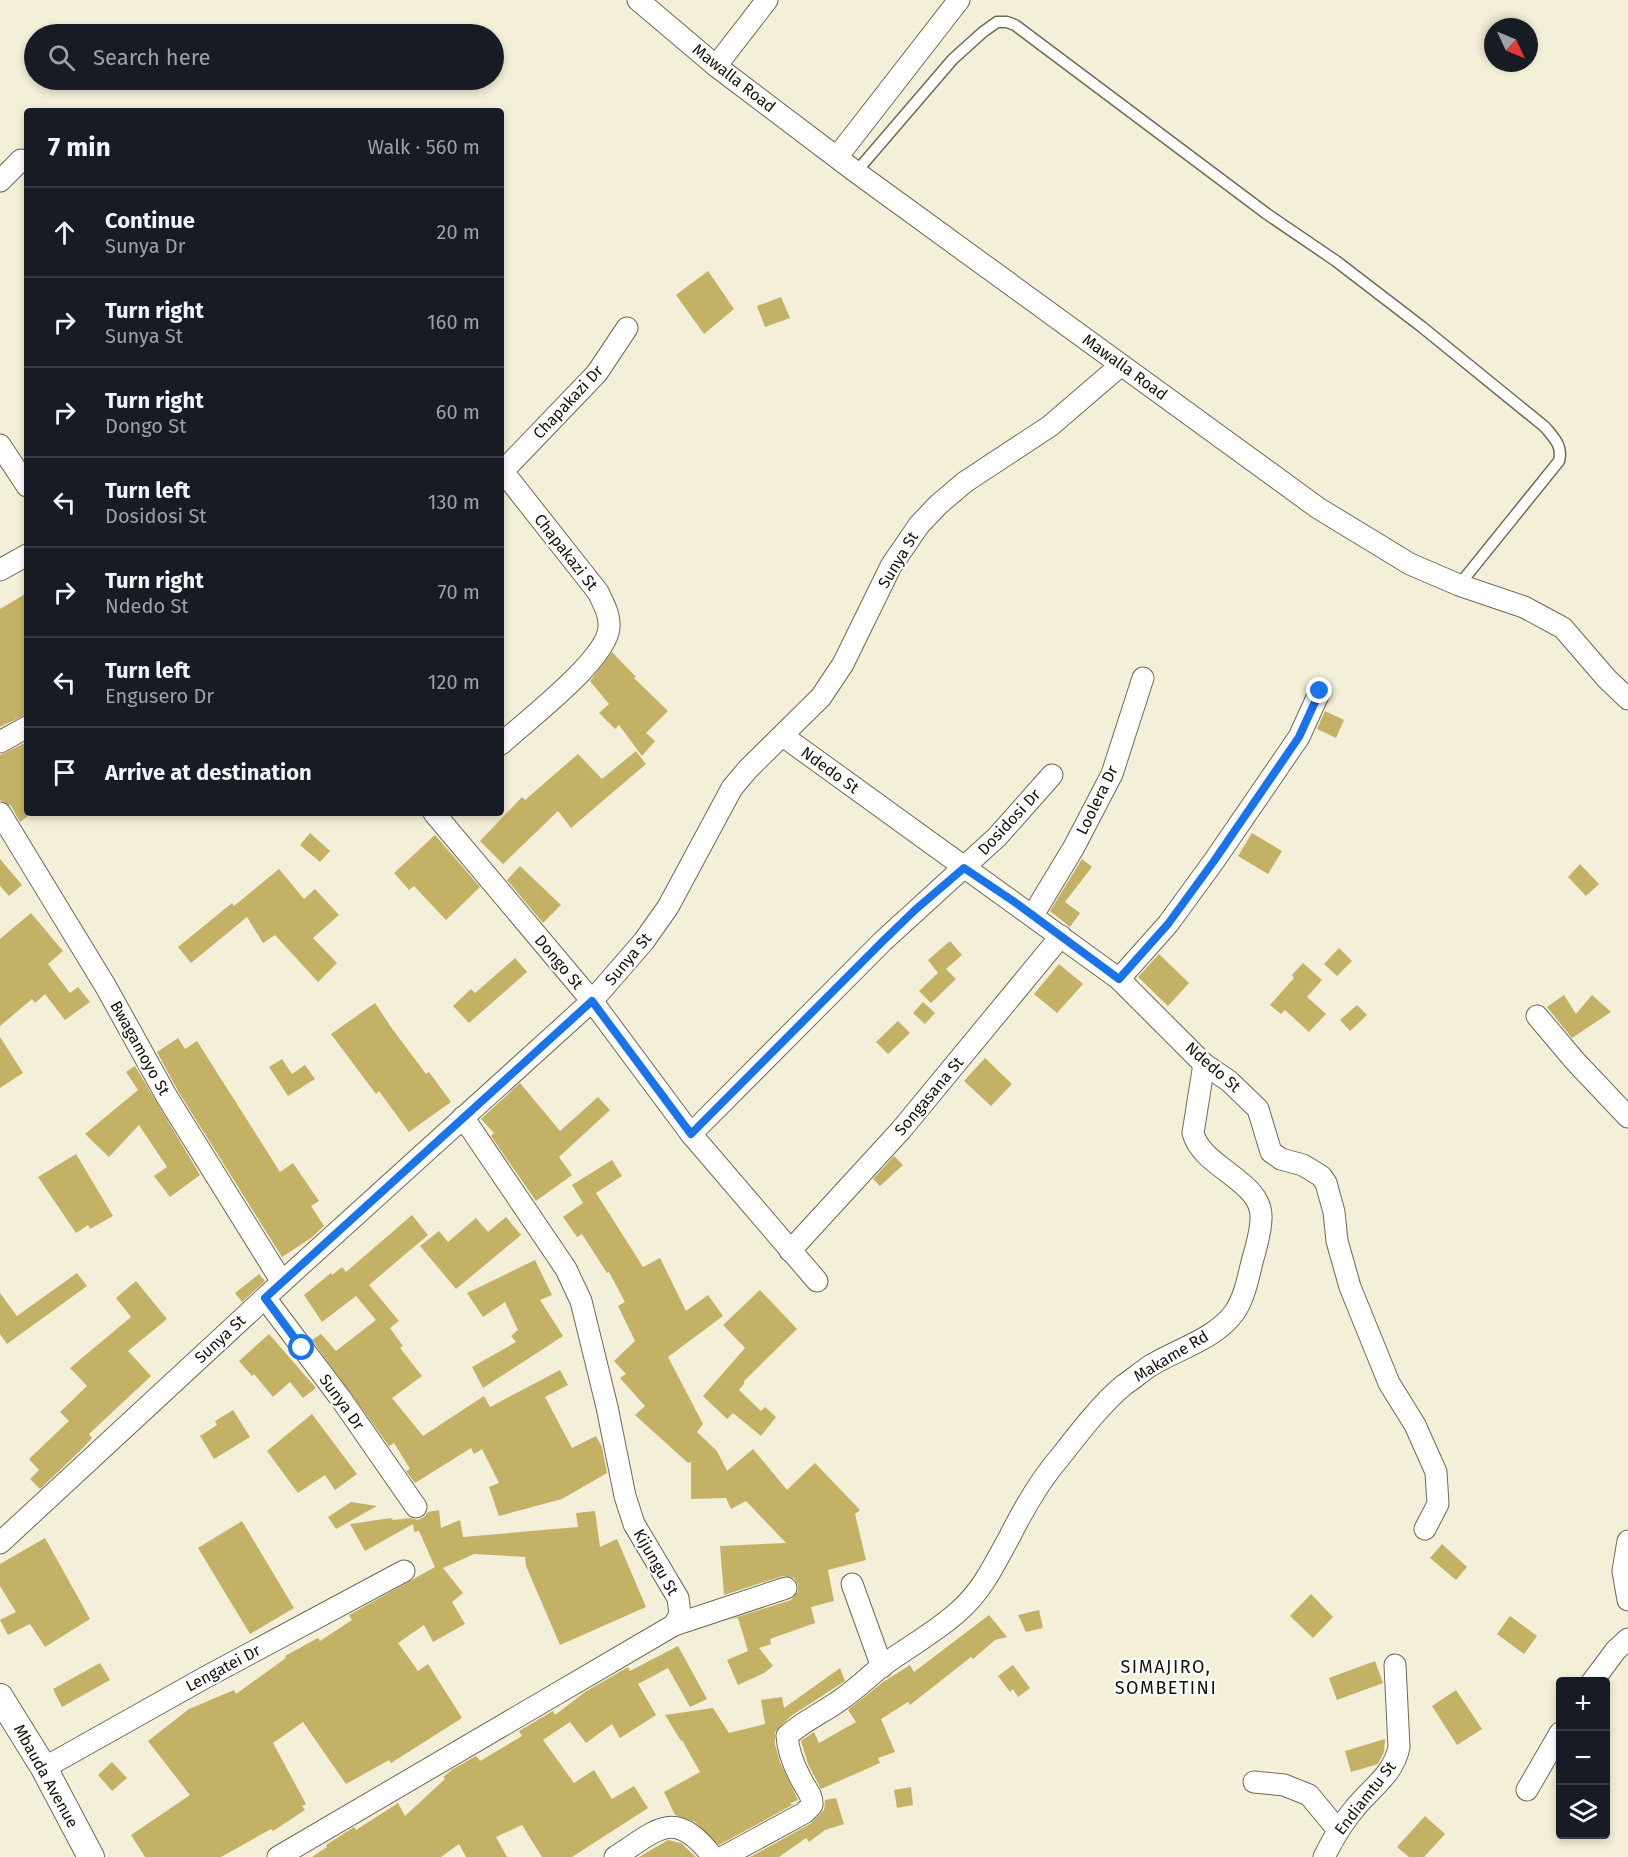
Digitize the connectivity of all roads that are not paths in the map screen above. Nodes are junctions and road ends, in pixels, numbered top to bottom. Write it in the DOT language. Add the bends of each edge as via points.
graph roads {
  1 [pos="638,0"];
  2 [pos="767,0"];
  3 [pos="959,0"];
  4 [pos="716,66"];
  5 [pos="837,157"];
  6 [pos="21,160"];
  7 [pos="856,172"];
  8 [pos="0,181"];
  9 [pos="627,328"];
  10 [pos="1121,365"];
  11 [pos="0,445"];
  12 [pos="504,468"];
  13 [pos="504,473"];
  14 [pos="24,481"];
  15 [pos="24,557"];
  16 [pos="0,570"];
  17 [pos="1460,585"];
  18 [pos="1143,678"];
  19 [pos="1320,691"];
  20 [pos="1628,699"];
  21 [pos="24,729"];
  22 [pos="783,736"];
  23 [pos="504,741"];
  24 [pos="0,742"];
  25 [pos="1052,775"];
  26 [pos="0,813"];
  27 [pos="437,816"];
  28 [pos="964,868"];
  29 [pos="1033,915"];
  30 [pos="1061,936"];
  31 [pos="1119,979"];
  32 [pos="592,1001"];
  33 [pos="1537,1016"];
  34 [pos="1204,1064"];
  35 [pos="463,1117"];
  36 [pos="1628,1118"];
  37 [pos="691,1134"];
  38 [pos="790,1251"];
  39 [pos="817,1281"];
  40 [pos="282,1282"];
  41 [pos="265,1298"];
  42 [pos="416,1507"];
  43 [pos="1425,1529"];
  44 [pos="1628,1540"];
  45 [pos="0,1543"];
  46 [pos="404,1571"];
  47 [pos="852,1584"];
  48 [pos="786,1588"];
  49 [pos="1628,1600"];
  50 [pos="674,1625"];
  51 [pos="1628,1639"];
  52 [pos="1395,1665"];
  53 [pos="882,1667"];
  54 [pos="1596,1677"];
  55 [pos="0,1697"];
  56 [pos="1556,1740"];
  57 [pos="44,1767"];
  58 [pos="1254,1782"];
  59 [pos="1527,1790"];
  60 [pos="1338,1830"];
  61 [pos="91,1857"];
  62 [pos="278,1857"];
  63 [pos="615,1857"];
  64 [pos="713,1857"];
  65 [pos="723,1857"];
  66 [pos="1324,1857"];
  1 -- 4 [label="street, Mawalla Road"];
  2 -- 4 [label="street"];
  3 -- 5 [label="street"];
  4 -- 5 [label="street, Mawalla Road"];
  5 -- 7 [label="street, Mawalla Road"];
  6 -- 8 [label="street"];
  7 -- 10 [label="street, Mawalla Road"];
  7 -- 17 [label="lane" via="953,59 997,22 1015,26 1336,261 1536,420 1559,443 1559,461"];
  9 -- 12 [label="street, Chapakazi Dr" via="597,373"];
  10 -- 17 [label="street, Mawalla Road" via="1318,508 1410,564"];
  10 -- 22 [label="street, Sunya St" via="1050,426 965,482 926,518 891,566 843,664 820,697"];
  11 -- 14 [label="street"];
  13 -- 23 [label="street, Chapakazi St" via="598,592 609,627 600,650"];
  15 -- 16 [label="street"];
  17 -- 20 [label="street, Mawalla Road" via="1524,607 1563,628"];
  18 -- 29 [label="street, Loolera Dr" via="1112,774"];
  19 -- 31 [label="street" via="1299,737 1214,861 1168,924"];
  21 -- 24 [label="street"];
  22 -- 28 [label="street, Ndedo St"];
  22 -- 32 [label="street, Sunya St" via="732,788 668,907"];
  25 -- 28 [label="street, Dosidosi Dr" via="1016,818"];
  26 -- 40 [label="street, Bwagamoyo St" via="106,987 167,1097"];
  27 -- 32 [label="street, Dongo St"];
  28 -- 29 [label="street, Ndedo St"];
  28 -- 37 [label="street, Dosidosi Dr" via="883,941"];
  29 -- 30 [label="street, Ndedo St"];
  30 -- 31 [label="street, Ndedo St"];
  30 -- 38 [label="street, Songasana St" via="901,1130"];
  31 -- 34 [label="street, Ndedo St"];
  32 -- 35 [label="street, Sunya St"];
  32 -- 37 [label="street, Dongo St"];
  33 -- 36 [label="street"];
  34 -- 43 [label="street, Ndedo St" via="1258,1109 1271,1152 1317,1172 1326,1183 1350,1287 1389,1383 1415,1425 1436,1472 1438,1504"];
  34 -- 53 [label="street, Makame Rd" via="1193,1133 1195,1142 1253,1193 1262,1217 1243,1295 1234,1313 1205,1337 1149,1366 1121,1387 1059,1457 974,1596"];
  35 -- 40 [label="street, Sunya St"];
  35 -- 50 [label="street, Kijungu St" via="566,1269 581,1301 625,1496 634,1524 678,1598 680,1614"];
  37 -- 38 [label="street, Dongo St"];
  38 -- 39 [label="street, Dongo St"];
  40 -- 41 [label="street, Sunya St"];
  41 -- 42 [label="street, Sunya Dr"];
  41 -- 45 [label="street, Sunya St"];
  44 -- 49 [label="street" via="1623,1571"];
  46 -- 57 [label="street, Lengatei Dr"];
  47 -- 53 [label="street"];
  48 -- 50 [label="street"];
  50 -- 62 [label="street"];
  51 -- 54 [label="street"];
  52 -- 60 [label="street, Endiamtu St" via="1399,1747 1396,1759"];
  53 -- 65 [label="street" via="787,1736 797,1772 813,1799 809,1809"];
  55 -- 57 [label="street, Mbauda Avenue"];
  56 -- 59 [label="street"];
  57 -- 61 [label="street, Mbauda Avenue"];
  58 -- 60 [label="street" via="1284,1785 1309,1795"];
  60 -- 66 [label="street, Endiamtu St"];
  63 -- 64 [label="street" via="671,1825 684,1828"];
}
